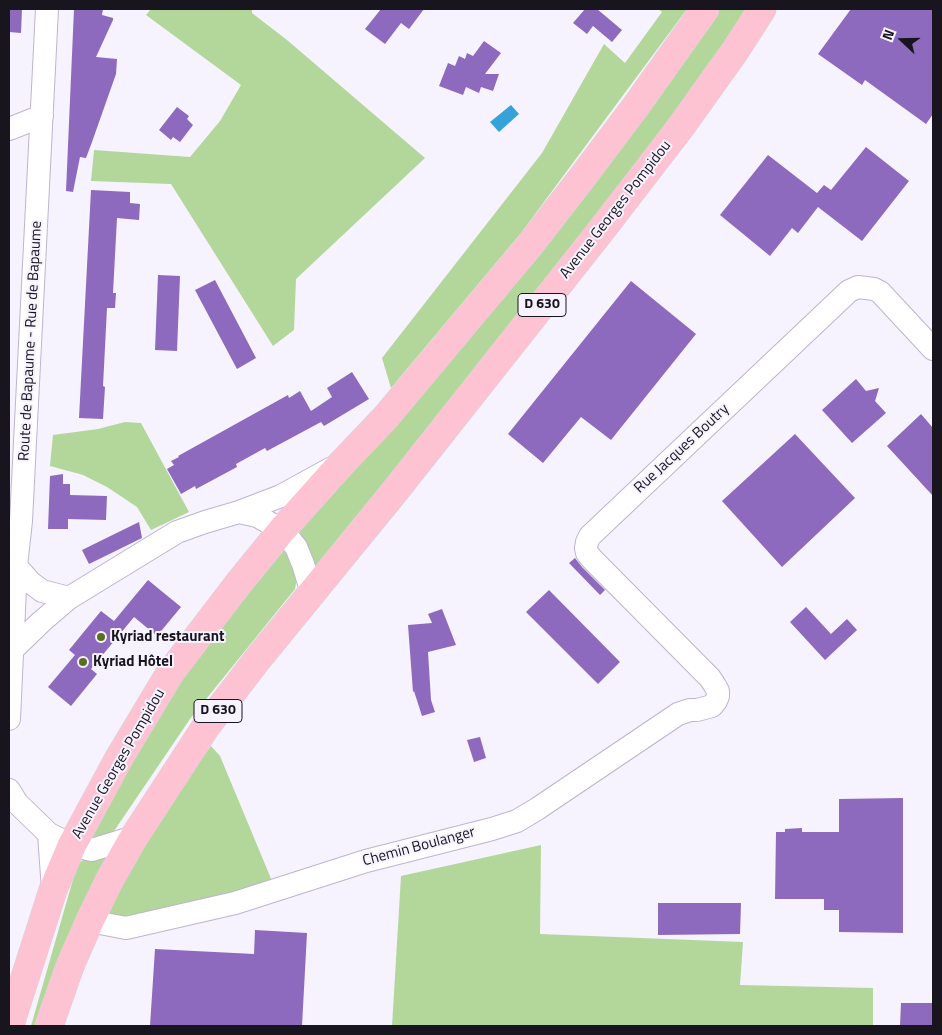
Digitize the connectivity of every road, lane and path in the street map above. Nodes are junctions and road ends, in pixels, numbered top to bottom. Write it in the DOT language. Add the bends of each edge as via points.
graph roads {
  1 [pos="47,9"];
  2 [pos="705,9"];
  3 [pos="762,9"];
  4 [pos="42,116"];
  5 [pos="9,129"];
  6 [pos="933,349"];
  7 [pos="342,463"];
  8 [pos="239,512"];
  9 [pos="282,530"];
  10 [pos="16,566"];
  11 [pos="312,593"];
  12 [pos="69,598"];
  13 [pos="12,650"];
  14 [pos="718,696"];
  15 [pos="9,719"];
  16 [pos="10,793"];
  17 [pos="134,837"];
  18 [pos="61,839"];
  19 [pos="53,890"];
  20 [pos="91,918"];
  21 [pos="10,1026"];
  22 [pos="28,1026"];
  23 [pos="49,1026"];
  1 -- 4 [label="street, Route de Bapaume - Rue de Bapaume"];
  2 -- 7 [label="main road, Avenue Georges Pompidou / D 630" via="582,179 529,246 385,418"];
  3 -- 11 [label="main road, Avenue Georges Pompidou / D 630" via="680,128 603,228"];
  4 -- 5 [label="street"];
  4 -- 10 [label="street, Route de Bapaume - Rue de Bapaume"];
  6 -- 14 [label="street, Rue Jacques Boutry" via="880,292 858,288 849,292 590,536 587,553 710,678"];
  7 -- 8 [label="street" via="281,496"];
  7 -- 9 [label="main road, Avenue Georges Pompidou / D 630"];
  8 -- 9 [label="street" via="256,516"];
  8 -- 12 [label="street" via="177,532"];
  9 -- 11 [label="street" via="296,547"];
  9 -- 18 [label="main road, Avenue Georges Pompidou / D 630" via="170,673 119,758"];
  10 -- 12 [label="street" via="42,591"];
  10 -- 13 [label="street, Route de Bapaume - Rue de Bapaume"];
  11 -- 17 [label="main road, Avenue Georges Pompidou / D 630" via="206,728"];
  12 -- 13 [label="street"];
  13 -- 15 [label="street, Route de Bapaume - Rue de Bapaume"];
  14 -- 20 [label="street, Chemin Boulanger" via="712,706 678,714 517,821 366,861 235,903 144,924 126,928"];
  16 -- 18 [label="street" via="17,803"];
  17 -- 18 [label="street" via="92,850"];
  17 -- 20 [label="main road, Avenue Georges Pompidou / D 630"];
  18 -- 19 [label="main road, Avenue Georges Pompidou / D 630"];
  19 -- 21 [label="main road, Avenue Georges Pompidou / D 630"];
  19 -- 22 [label="main road" via="47,955"];
  20 -- 23 [label="main road, Avenue Georges Pompidou / D 630"];
}
